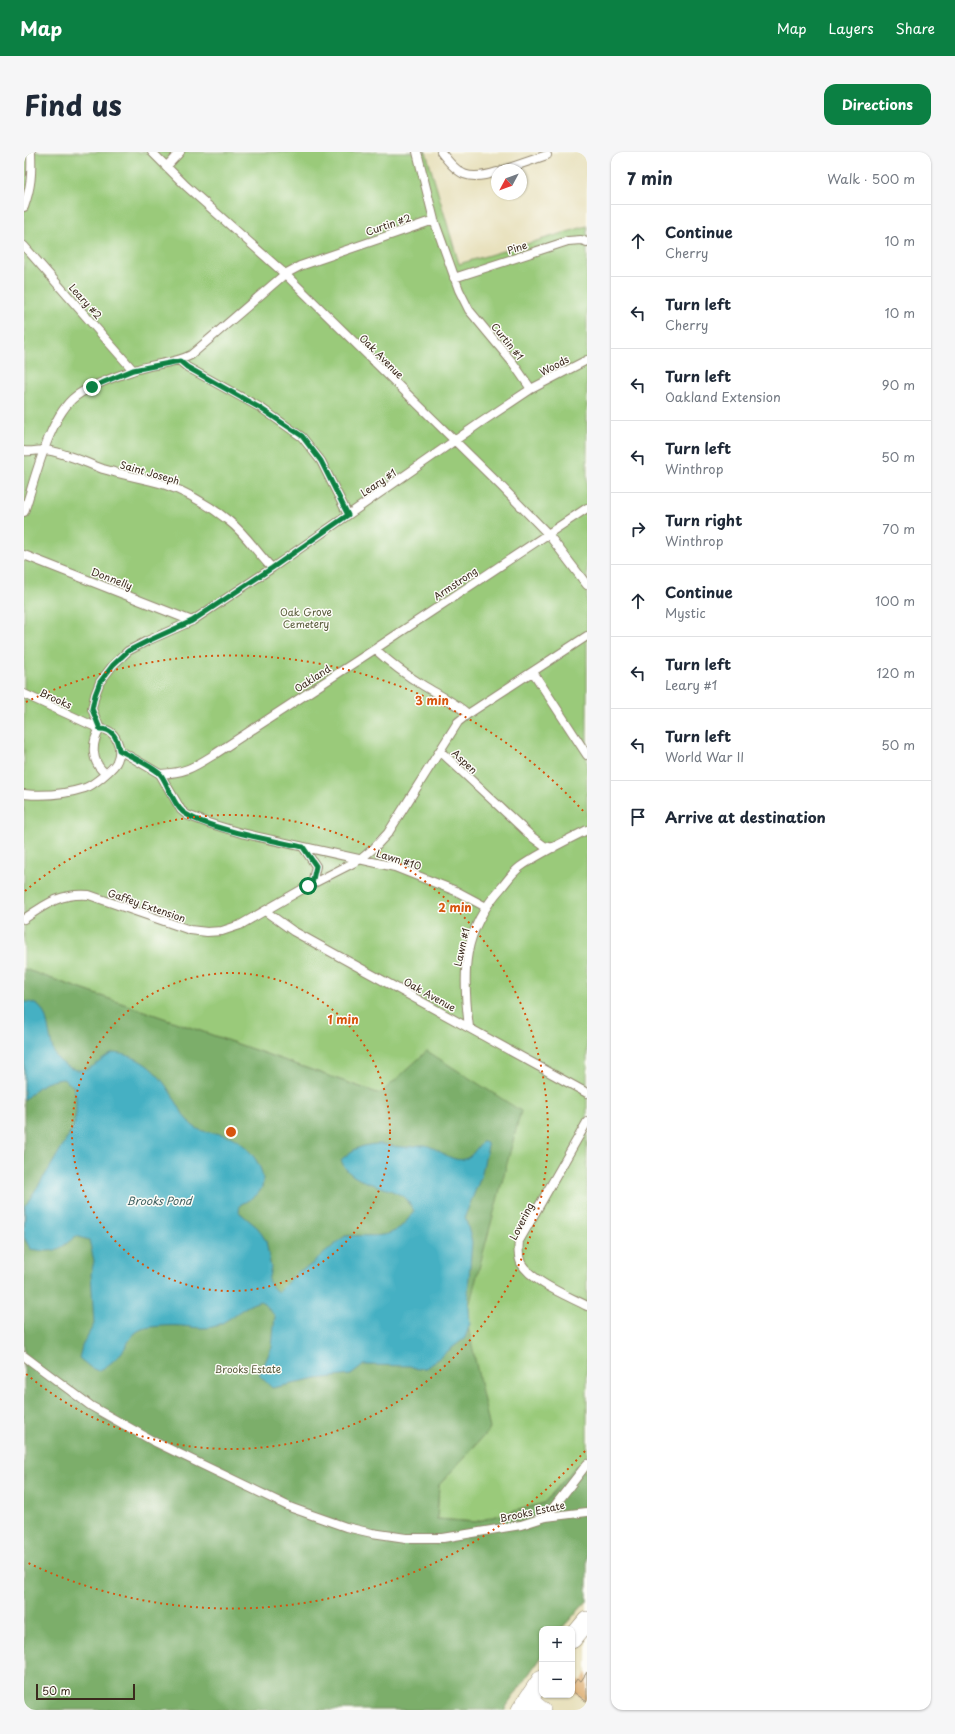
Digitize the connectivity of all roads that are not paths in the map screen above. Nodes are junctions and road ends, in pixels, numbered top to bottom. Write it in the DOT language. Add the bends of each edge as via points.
graph roads {
  1 [pos="31,152"];
  2 [pos="152,152"];
  3 [pos="180,152"];
  4 [pos="417,152"];
  5 [pos="442,152"];
  6 [pos="547,155"];
  7 [pos="520,164"];
  8 [pos="166,168"];
  9 [pos="491,174"];
  10 [pos="24,207"];
  11 [pos="434,220"];
  12 [pos="587,242"];
  13 [pos="24,246"];
  14 [pos="285,274"];
  15 [pos="454,278"];
  16 [pos="587,360"];
  17 [pos="180,361"];
  18 [pos="133,370"];
  19 [pos="531,389"];
  20 [pos="455,441"];
  21 [pos="45,450"];
  22 [pos="24,451"];
  23 [pos="587,508"];
  24 [pos="24,512"];
  25 [pos="348,515"];
  26 [pos="548,534"];
  27 [pos="24,555"];
  28 [pos="272,568"];
  29 [pos="587,585"];
  30 [pos="192,621"];
  31 [pos="587,636"];
  32 [pos="374,648"];
  33 [pos="533,672"];
  34 [pos="24,694"];
  35 [pos="468,714"];
  36 [pos="100,729"];
  37 [pos="119,750"];
  38 [pos="440,751"];
  39 [pos="587,755"];
  40 [pos="105,773"];
  41 [pos="160,774"];
  42 [pos="24,794"];
  43 [pos="587,830"];
  44 [pos="303,847"];
  45 [pos="553,848"];
  46 [pos="361,859"];
  47 [pos="312,884"];
  48 [pos="486,907"];
  49 [pos="265,911"];
  50 [pos="24,919"];
  51 [pos="469,1027"];
  52 [pos="587,1093"];
  53 [pos="587,1122"];
  54 [pos="586,1304"];
  55 [pos="24,1356"];
  56 [pos="587,1464"];
  57 [pos="587,1512"];
  58 [pos="546,1517"];
  59 [pos="587,1621"];
  60 [pos="575,1635"];
  61 [pos="539,1686"];
  62 [pos="531,1706"];
  1 -- 10 [label="lane" via="32,176"];
  2 -- 8 [label="lane, Oak Avenue"];
  3 -- 8 [label="lane"];
  4 -- 11 [label="lane"];
  5 -- 9 [label="lane" via="453,166 468,176 477,178"];
  6 -- 7 [label="lane"];
  8 -- 14 [label="lane, Oak Avenue"];
  11 -- 14 [label="lane, Curtin #2" via="300,266"];
  11 -- 15 [label="lane, Curtin #1"];
  12 -- 15 [label="lane, Pine" via="568,241"];
  13 -- 18 [label="lane, Leary #2"];
  14 -- 17 [label="lane" via="191,356"];
  14 -- 20 [label="lane, Oak Avenue"];
  15 -- 19 [label="lane, Curtin #1" via="469,310"];
  16 -- 19 [label="lane, Woods"];
  17 -- 18 [label="lane"];
  17 -- 25 [label="lane" via="302,436 321,461"];
  18 -- 21 [label="lane" via="76,396 62,410"];
  19 -- 20 [label="lane"];
  20 -- 25 [label="lane, Leary #1"];
  20 -- 26 [label="lane, Oak Avenue"];
  21 -- 22 [label="lane"];
  21 -- 24 [label="lane"];
  21 -- 28 [label="lane, Saint Joseph" via="185,493 209,506 230,522"];
  23 -- 26 [label="lane, Armstrong"];
  25 -- 28 [label="lane, Leary #1"];
  26 -- 29 [label="lane, Oak Avenue"];
  26 -- 32 [label="lane, Armstrong"];
  27 -- 30 [label="lane, Donnelly"];
  28 -- 30 [label="lane, Leary #1"];
  30 -- 36 [label="lane, Leary #1" via="132,649 113,665 100,682 92,709"];
  31 -- 33 [label="lane, Aspen"];
  32 -- 35 [label="lane" via="391,664"];
  32 -- 41 [label="lane, Oakland" via="188,770"];
  33 -- 35 [label="lane, Aspen"];
  33 -- 39 [label="lane"];
  34 -- 36 [label="lane, Brooks"];
  35 -- 38 [label="lane, Aspen" via="458,722"];
  36 -- 37 [label="lane, Brooks" via="106,729 114,735"];
  36 -- 40 [label="lane" via="96,735 94,758"];
  37 -- 40 [label="lane" via="118,761"];
  37 -- 41 [label="lane"];
  38 -- 45 [label="lane, Aspen" via="532,837 544,846"];
  38 -- 46 [label="lane, Lawn #10" via="388,833"];
  40 -- 42 [label="lane" via="86,788 36,795"];
  41 -- 44 [label="lane" via="181,810 187,815 241,833"];
  43 -- 45 [label="lane, Lawn #1"];
  44 -- 46 [label="lane"];
  44 -- 47 [label="lane" via="316,866"];
  45 -- 48 [label="lane, Lawn #1" via="520,867"];
  46 -- 47 [label="lane, Gaffey Extension"];
  46 -- 48 [label="lane, Lawn #10" via="425,878"];
  47 -- 49 [label="lane, Gaffey Extension"];
  48 -- 51 [label="lane, Lawn #1" via="472,933 465,964 464,991"];
  49 -- 50 [label="lane, Gaffey Extension" via="240,925 222,931 207,932 190,930 89,895 75,894 64,895"];
  49 -- 51 [label="lane, Oak Avenue" via="293,931"];
  51 -- 52 [label="lane, Oak Avenue"];
  53 -- 54 [label="lane, Lovering" via="519,1241 518,1252 528,1272"];
  55 -- 58 [label="lane, Brooks Estate" via="91,1406 153,1441 292,1508 346,1527 406,1538 443,1538 521,1525"];
  56 -- 58 [label="lane"];
  57 -- 58 [label="lane, Brooks Estate"];
  59 -- 60 [label="street"];
  61 -- 62 [label="street"];
}
